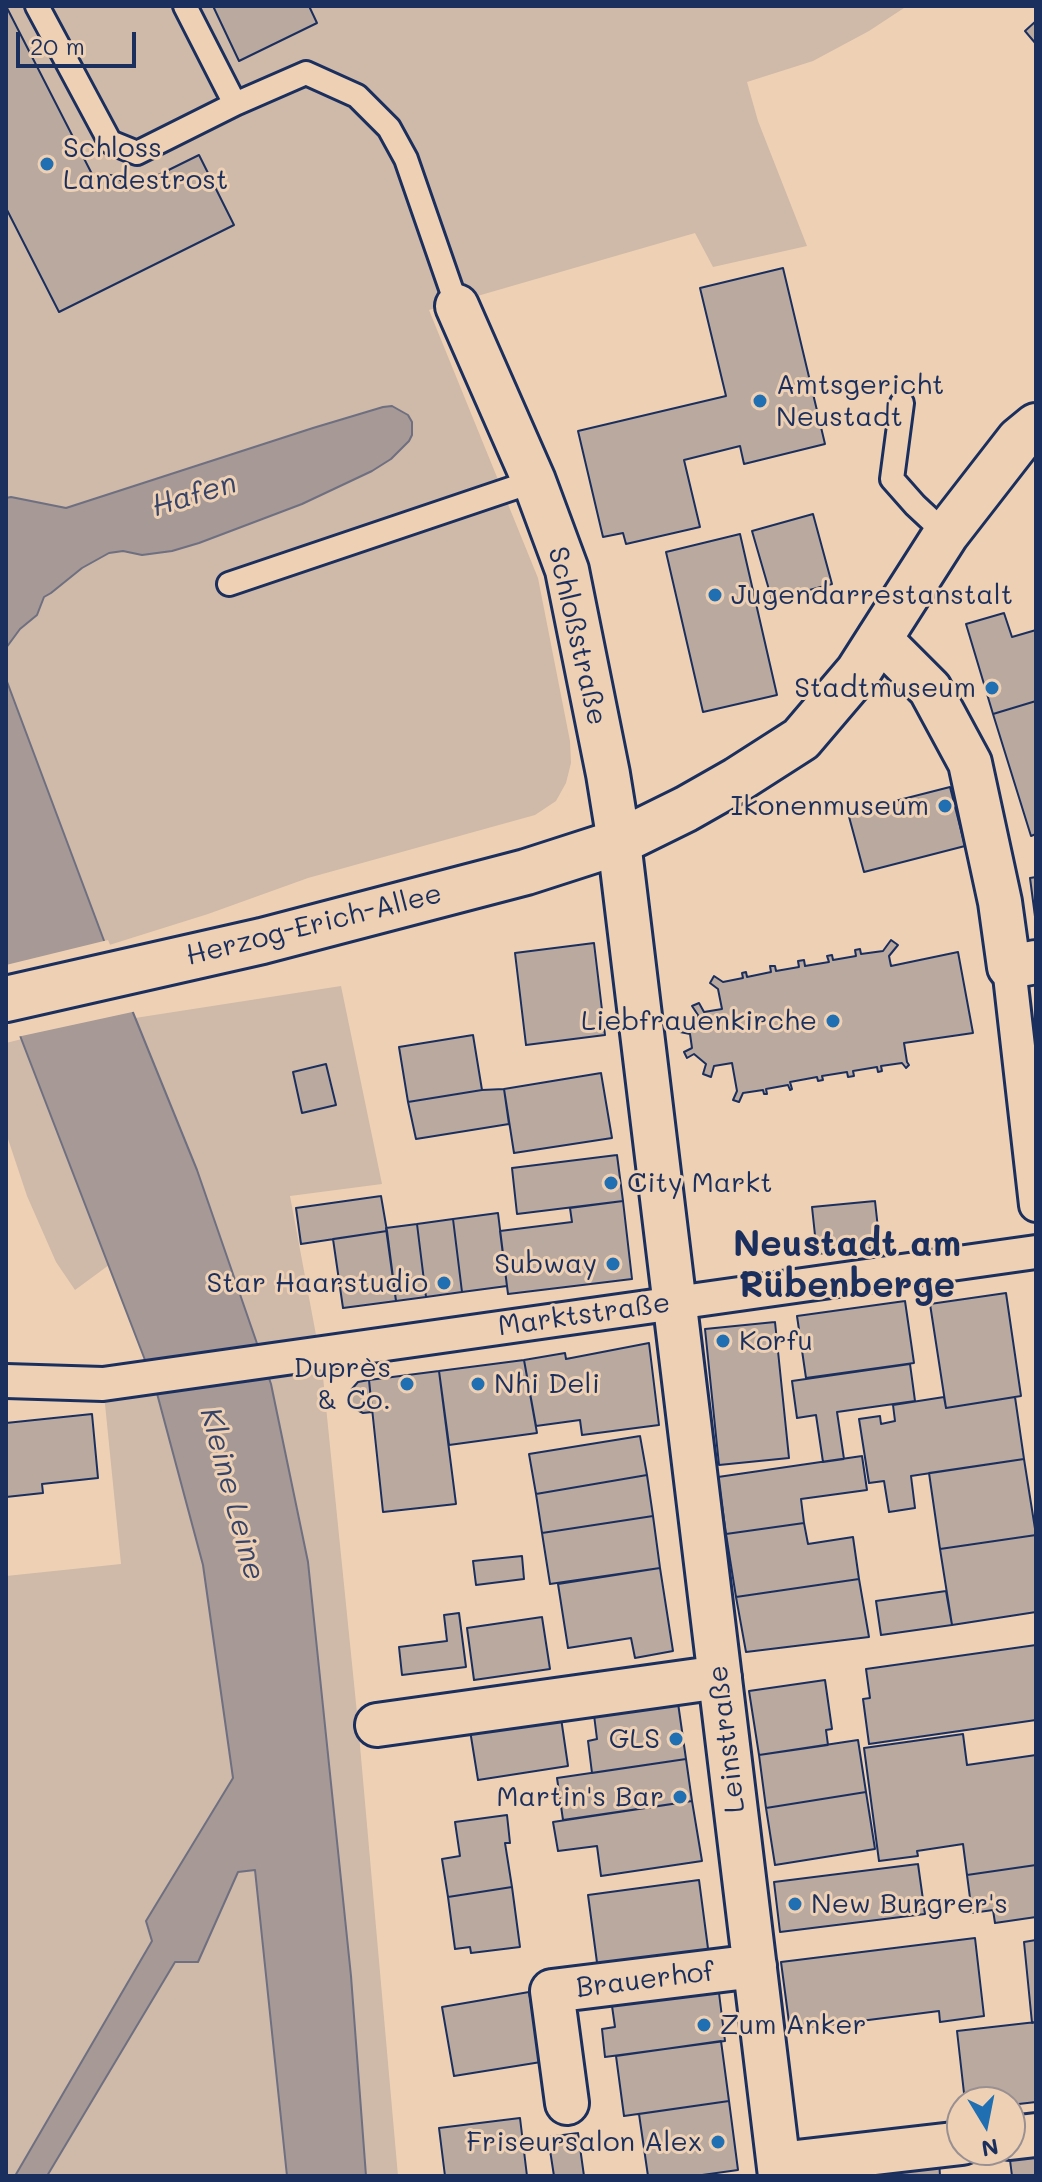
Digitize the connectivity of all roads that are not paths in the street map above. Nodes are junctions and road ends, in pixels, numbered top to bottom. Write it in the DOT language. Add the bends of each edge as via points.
graph roads {
  1 [pos="37,6"];
  2 [pos="185,6"];
  3 [pos="235,104"];
  4 [pos="457,306"];
  5 [pos="902,403"];
  6 [pos="1036,426"];
  7 [pos="534,481"];
  8 [pos="946,534"];
  9 [pos="229,584"];
  10 [pos="879,638"];
  11 [pos="619,842"];
  12 [pos="1023,964"];
  13 [pos="6,999"];
  14 [pos="1036,1205"];
  15 [pos="1036,1252"];
  16 [pos="674,1302"];
  17 [pos="6,1381"];
  18 [pos="720,1677"];
  19 [pos="377,1725"];
  20 [pos="755,1966"];
  21 [pos="567,2103"];
  22 [pos="946,2145"];
  23 [pos="780,2170"];
  1 -- 3 [label="lane, Schloßstraße" via="110,142 137,153"];
  2 -- 3 [label="lane"];
  3 -- 4 [label="lane, Schloßstraße" via="306,73 357,96 389,128 406,159"];
  4 -- 7 [label="street, Schloßstraße"];
  5 -- 8 [label="lane" via="892,479"];
  6 -- 8 [label="main road" via="1019,440"];
  7 -- 9 [label="lane"];
  7 -- 11 [label="street, Schloßstraße" via="567,570"];
  8 -- 10 [label="main road, Herzog-Erich-Allee"];
  10 -- 11 [label="main road, Herzog-Erich-Allee" via="858,672 801,739 686,809"];
  10 -- 12 [label="street" via="930,689 970,763 1000,902"];
  11 -- 13 [label="main road, Herzog-Erich-Allee" via="526,872 262,941"];
  11 -- 16 [label="street, Schloßstraße"];
  12 -- 14 [label="street"];
  15 -- 16 [label="street, Marktstraße"];
  16 -- 17 [label="street, Marktstraße" via="103,1384"];
  16 -- 18 [label="street, Leinstraße"];
  18 -- 19 [label="street"];
  18 -- 20 [label="street, Leinstraße"];
  20 -- 21 [label="street, Brauerhof" via="552,1991"];
  20 -- 23 [label="street, Leinstraße"];
  22 -- 23 [label="street"];
}
